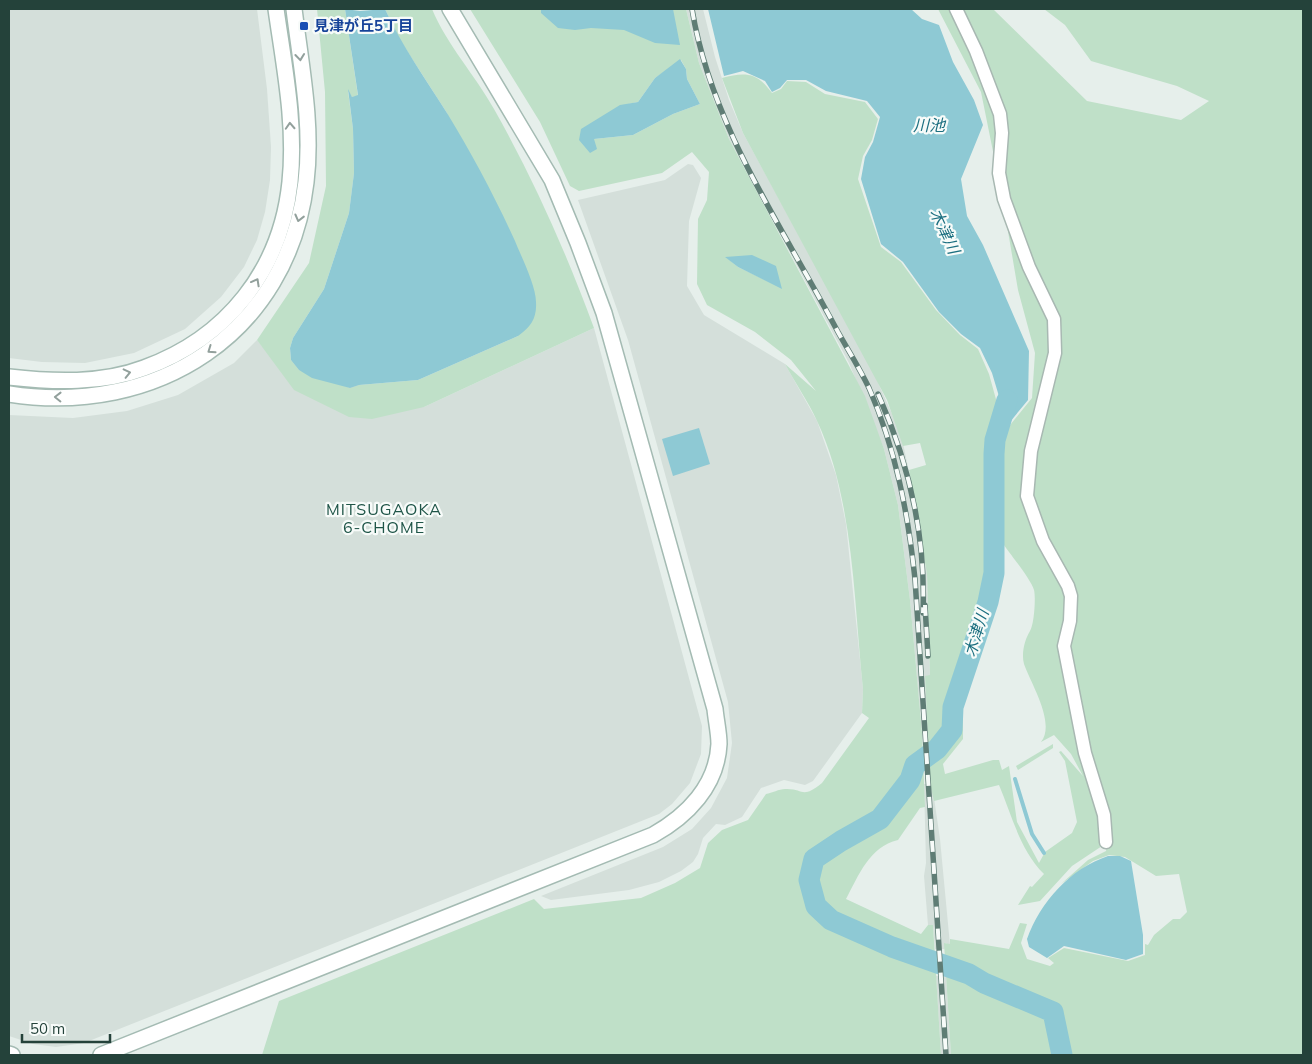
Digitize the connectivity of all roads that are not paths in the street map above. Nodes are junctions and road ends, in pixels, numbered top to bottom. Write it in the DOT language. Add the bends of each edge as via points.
graph roads {
  1 [pos="276,9"];
  2 [pos="294,9"];
  3 [pos="450,9"];
  4 [pos="956,9"];
  5 [pos="9,377"];
  6 [pos="9,394"];
  7 [pos="1106,842"];
  8 [pos="101,1055"];
  5 -- 1 [label="street, one-way" via="70,381 143,369 208,335 253,288 270,257 284,219 290,182 289,106"];
  2 -- 6 [label="street, one-way" via="309,144 306,183 298,222 284,263 266,295 239,327 214,349 152,383 68,398"];
  3 -- 8 [label="street" via="552,180 604,313 714,709 719,744 714,771 685,814 653,835"];
  4 -- 7 [label="street" via="1000,114 999,173 1004,199 1029,267 1054,318 1055,354 1031,451 1027,496 1043,541 1071,596 1064,646 1085,752 1104,815"];
}
